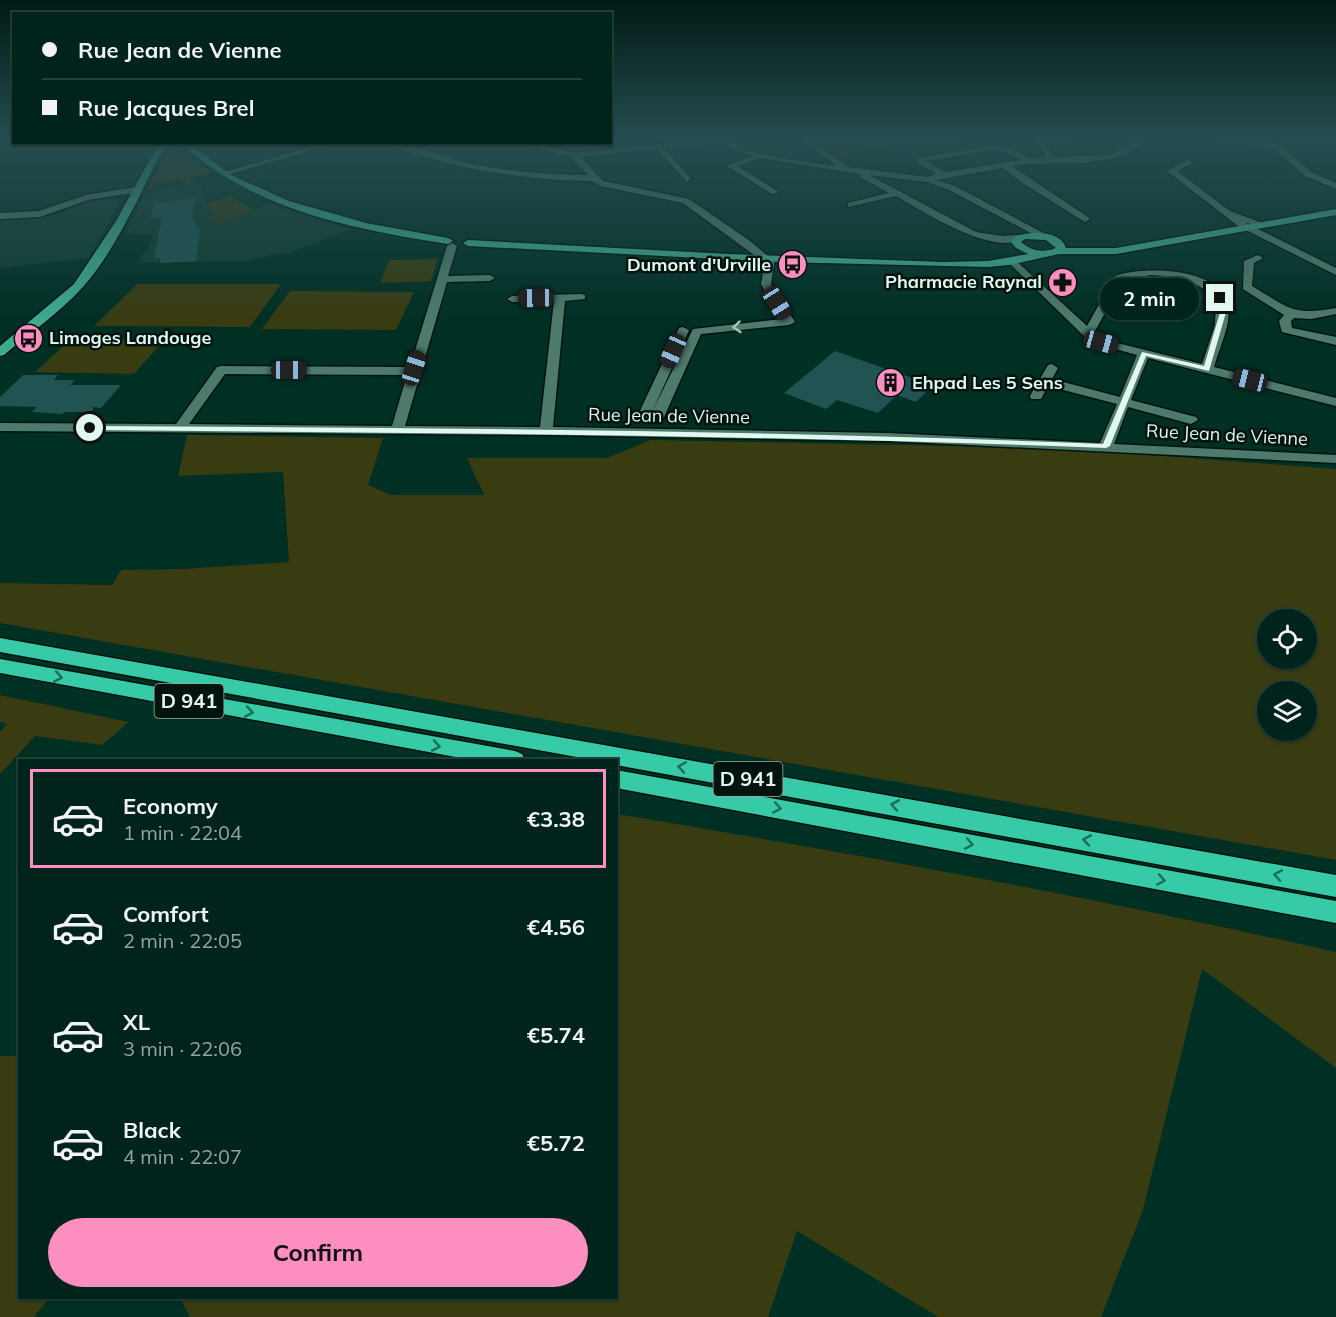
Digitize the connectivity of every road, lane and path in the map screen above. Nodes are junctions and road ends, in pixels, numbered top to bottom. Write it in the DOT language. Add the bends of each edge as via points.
graph roads {
  1 [pos="87,198"];
  2 [pos="132,198"];
  3 [pos="276,198"];
  4 [pos="673,198"];
  5 [pos="877,198"];
  6 [pos="908,198"];
  7 [pos="966,198"];
  8 [pos="1052,198"];
  9 [pos="1208,198"];
  10 [pos="851,205"];
  11 [pos="1336,212"];
  12 [pos="1227,213"];
  13 [pos="0,216"];
  14 [pos="1085,219"];
  15 [pos="1260,224"];
  16 [pos="1247,227"];
  17 [pos="1022,239"];
  18 [pos="743,240"];
  19 [pos="450,244"];
  20 [pos="1060,248"];
  21 [pos="1039,253"];
  22 [pos="1258,258"];
  23 [pos="1336,258"];
  24 [pos="746,259"];
  25 [pos="769,260"];
  26 [pos="1013,261"];
  27 [pos="1316,262"];
  28 [pos="1336,272"];
  29 [pos="490,278"];
  30 [pos="442,279"];
  31 [pos="581,297"];
  32 [pos="512,298"];
  33 [pos="560,298"];
  34 [pos="1336,311"];
  35 [pos="1291,314"];
  36 [pos="683,330"];
  37 [pos="1088,333"];
  38 [pos="1336,341"];
  39 [pos="0,352"];
  40 [pos="1144,353"];
  41 [pos="1052,368"];
  42 [pos="1206,369"];
  43 [pos="413,370"];
  44 [pos="1045,381"];
  45 [pos="1036,396"];
  46 [pos="1124,402"];
  47 [pos="1336,402"];
  48 [pos="645,415"];
  49 [pos="1191,420"];
  50 [pos="0,427"];
  51 [pos="179,429"];
  52 [pos="397,430"];
  53 [pos="546,431"];
  54 [pos="637,433"];
  55 [pos="1106,446"];
  56 [pos="1336,459"];
  57 [pos="0,645"];
  58 [pos="0,666"];
  59 [pos="510,759"];
  60 [pos="618,778"];
  61 [pos="1336,886"];
  62 [pos="1336,912"];
  1 -- 13 [label="street" via="40,214"];
  2 -- 39 [label="main road" via="112,237 78,286"];
  3 -- 19 [label="main road" via="356,223"];
  4 -- 18 [label="street" via="686,201"];
  5 -- 10 [label="street"];
  6 -- 17 [label="street" via="974,235"];
  7 -- 17 [label="street"];
  8 -- 14 [label="street"];
  9 -- 12 [label="street"];
  11 -- 15 [label="main road"];
  12 -- 15 [label="street"];
  12 -- 16 [label="street"];
  15 -- 16 [label="main road"];
  16 -- 20 [label="main road" via="1116,251"];
  16 -- 27 [label="street"];
  17 -- 20 [label="main road" via="1042,236"];
  17 -- 21 [label="main road"];
  17 -- 26 [label="main road" via="1020,255"];
  18 -- 24 [label="street"];
  18 -- 25 [label="street"];
  19 -- 24 [label="main road"];
  19 -- 30 [label="street"];
  20 -- 21 [label="main road"];
  21 -- 26 [label="main road"];
  22 -- 35 [label="street" via="1250,261 1247,287"];
  23 -- 27 [label="street"];
  24 -- 25 [label="main road"];
  25 -- 26 [label="main road" via="914,264"];
  25 -- 48 [label="street, one-way" via="766,284 789,322 698,331 657,417"];
  26 -- 37 [label="street"];
  27 -- 28 [label="street"];
  29 -- 30 [label="street"];
  30 -- 43 [label="street"];
  31 -- 33 [label="street"];
  32 -- 33 [label="street"];
  33 -- 53 [label="street"];
  34 -- 35 [label="street" via="1311,316"];
  35 -- 38 [label="street" via="1285,321 1286,330"];
  36 -- 48 [label="street"];
  37 -- 40 [label="street" via="1101,342"];
  37 -- 42 [label="street" via="1119,278 1151,272 1187,278 1211,288 1224,309"];
  40 -- 42 [label="street"];
  40 -- 46 [label="street"];
  41 -- 44 [label="street"];
  42 -- 47 [label="street"];
  43 -- 51 [label="street" via="221,370"];
  43 -- 52 [label="street"];
  44 -- 45 [label="street"];
  44 -- 46 [label="street"];
  46 -- 49 [label="street"];
  46 -- 55 [label="street"];
  48 -- 54 [label="street"];
  50 -- 51 [label="street, Rue Jean de Vienne"];
  51 -- 52 [label="street, Rue Jean de Vienne"];
  52 -- 53 [label="street, Rue Jean de Vienne"];
  53 -- 54 [label="street, Rue Jean de Vienne"];
  54 -- 55 [label="street, Rue Jean de Vienne"];
  55 -- 56 [label="street, Rue Jean de Vienne"];
  61 -- 57 [label="highway, D 941, one-way"];
  58 -- 59 [label="highway, D 941, one-way"];
  60 -- 62 [label="highway, D 941, one-way"];
}
